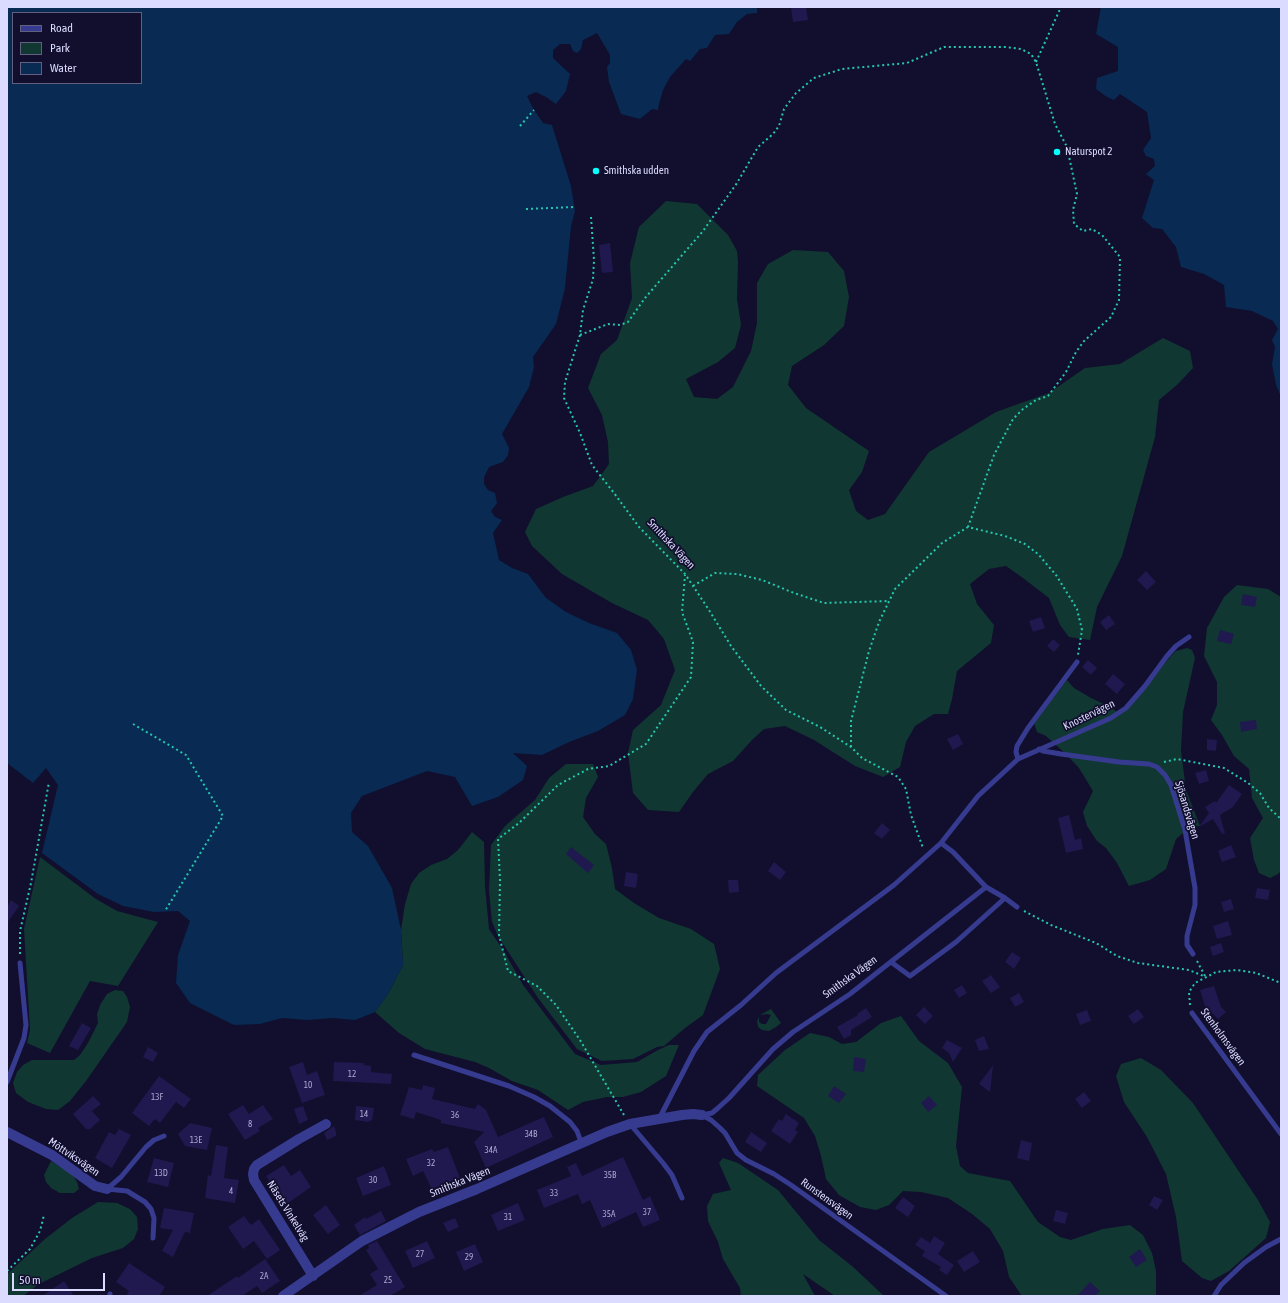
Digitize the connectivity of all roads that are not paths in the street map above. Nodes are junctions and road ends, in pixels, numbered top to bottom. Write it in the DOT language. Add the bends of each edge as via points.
graph roads {
  1 [pos="1189,637"];
  2 [pos="1077,662"];
  3 [pos="1039,749"];
  4 [pos="1018,759"];
  5 [pos="941,843"];
  6 [pos="986,887"];
  7 [pos="1006,898"];
  8 [pos="1017,908"];
  9 [pos="1193,954"];
  10 [pos="891,962"];
  11 [pos="20,963"];
  12 [pos="1192,1013"];
  13 [pos="414,1055"];
  14 [pos="7,1082"];
  15 [pos="702,1115"];
  16 [pos="659,1119"];
  17 [pos="326,1124"];
  18 [pos="630,1124"];
  19 [pos="7,1132"];
  20 [pos="1281,1134"];
  21 [pos="164,1136"];
  22 [pos="581,1142"];
  23 [pos="107,1189"];
  24 [pos="682,1198"];
  25 [pos="153,1238"];
  26 [pos="1281,1239"];
  27 [pos="313,1276"];
  28 [pos="283,1296"];
  29 [pos="946,1296"];
  30 [pos="1214,1296"];
  1 -- 3 [label="lane, Knostervägen" via="1167,656 1126,708 1110,718"];
  2 -- 4 [label="lane" via="1017,746"];
  3 -- 4 [label="lane, Knostervägen"];
  3 -- 9 [label="lane, Sjösandsvägen" via="1118,762 1149,764 1157,767 1165,775 1171,785 1185,830 1195,888 1195,905 1187,936 1187,945"];
  4 -- 5 [label="lane, Knostervägen" via="978,796"];
  5 -- 6 [label="lane"];
  5 -- 16 [label="lane" via="894,885 776,973 707,1032 694,1051"];
  6 -- 7 [label="lane"];
  6 -- 10 [label="lane, Smithska Vägen"];
  7 -- 8 [label="lane"];
  7 -- 10 [label="lane" via="956,942 910,976"];
  10 -- 15 [label="lane, Smithska Vägen" via="850,994 793,1032 773,1049 729,1098 712,1113"];
  11 -- 14 [label="lane" via="26,1025 24,1038"];
  12 -- 20 [label="lane, Stenholmsvägen"];
  13 -- 22 [label="lane" via="509,1086 534,1097 570,1122"];
  15 -- 16 [label="street, Smithska Vägen"];
  15 -- 29 [label="lane, Runstensvägen" via="718,1125 737,1153 746,1160 774,1174"];
  16 -- 18 [label="street, Smithska Vägen"];
  17 -- 27 [label="street, Näsets Vinkelväg" via="257,1165 253,1174 254,1180"];
  18 -- 22 [label="street, Smithska Vägen"];
  18 -- 24 [label="lane" via="672,1175"];
  19 -- 23 [label="street, Möttviksvägen" via="52,1155 95,1186"];
  21 -- 23 [label="lane, Möttviksvägen" via="146,1147 121,1177"];
  22 -- 27 [label="street, Smithska Vägen" via="478,1189 419,1212 362,1241"];
  23 -- 25 [label="lane, Möttviksvägen" via="127,1191 145,1202 154,1218"];
  26 -- 30 [label="lane" via="1244,1263 1221,1285"];
  27 -- 28 [label="street, Smithska Vägen"];
}
